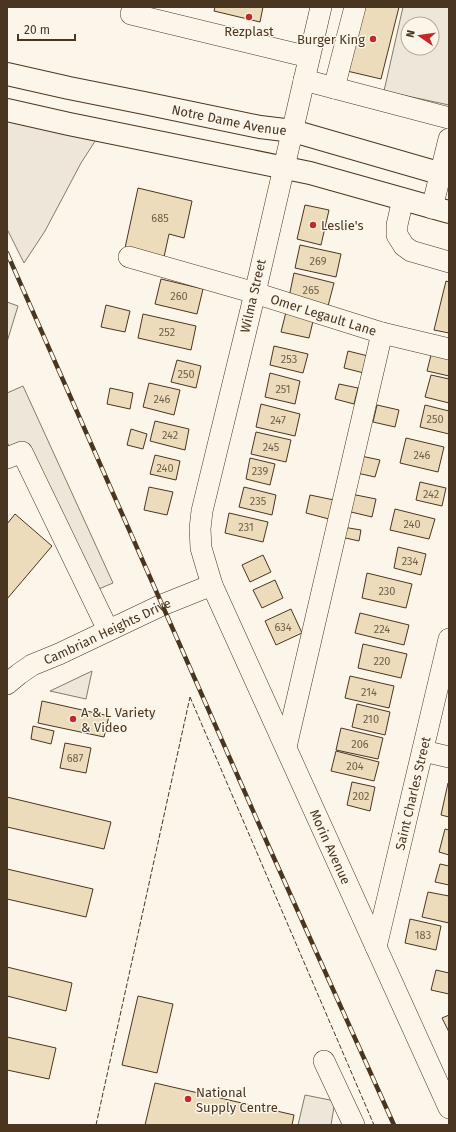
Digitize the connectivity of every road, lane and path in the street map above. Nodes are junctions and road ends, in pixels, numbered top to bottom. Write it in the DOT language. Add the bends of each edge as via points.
graph roads {
  1 [pos="321,7"];
  2 [pos="354,7"];
  3 [pos="131,14"];
  4 [pos="309,57"];
  5 [pos="7,74"];
  6 [pos="304,80"];
  7 [pos="334,88"];
  8 [pos="7,110"];
  9 [pos="449,118"];
  10 [pos="292,131"];
  11 [pos="449,139"];
  12 [pos="283,168"];
  13 [pos="444,175"];
  14 [pos="403,199"];
  15 [pos="441,210"];
  16 [pos="129,257"];
  17 [pos="449,262"];
  18 [pos="255,292"];
  19 [pos="382,333"];
  20 [pos="449,349"];
  21 [pos="7,458"];
  22 [pos="212,585"];
  23 [pos="108,630"];
  24 [pos="449,639"];
  25 [pos="7,684"];
  26 [pos="286,748"];
  27 [pos="423,751"];
  28 [pos="449,757"];
  29 [pos="376,947"];
  30 [pos="324,1061"];
  31 [pos="449,1108"];
  32 [pos="354,1125"];
  1 -- 4 [label="street, Wilma Street"];
  2 -- 7 [label="street"];
  3 -- 4 [label="street"];
  4 -- 6 [label="street, Wilma Street"];
  5 -- 10 [label="main road, Notre Dame Avenue" via="260,127"];
  6 -- 7 [label="street"];
  6 -- 10 [label="street, Wilma Street"];
  7 -- 9 [label="street"];
  8 -- 12 [label="main road"];
  10 -- 12 [label="street, Wilma Street"];
  10 -- 13 [label="main road, Notre Dame Avenue"];
  11 -- 13 [label="street"];
  12 -- 14 [label="main road"];
  12 -- 18 [label="street, Wilma Street"];
  13 -- 15 [label="street"];
  14 -- 15 [label="main road"];
  14 -- 17 [label="street" via="397,225 398,236 404,246 412,251"];
  16 -- 18 [label="street, Omer Legault Lane"];
  18 -- 19 [label="street, Omer Legault Lane"];
  18 -- 22 [label="street, Wilma Street" via="202,511 201,548"];
  19 -- 20 [label="street, Omer Legault Lane"];
  19 -- 26 [label="street"];
  21 -- 23 [label="street" via="22,452"];
  22 -- 23 [label="street, Cambrian Heights Drive"];
  22 -- 26 [label="street, Morin Avenue"];
  23 -- 25 [label="street, Cambrian Heights Drive" via="32,665"];
  24 -- 27 [label="street, Saint Charles Street"];
  26 -- 29 [label="street, Morin Avenue"];
  27 -- 28 [label="street"];
  27 -- 29 [label="street, Saint Charles Street"];
  29 -- 31 [label="street, Morin Avenue"];
  30 -- 32 [label="street"];
}
